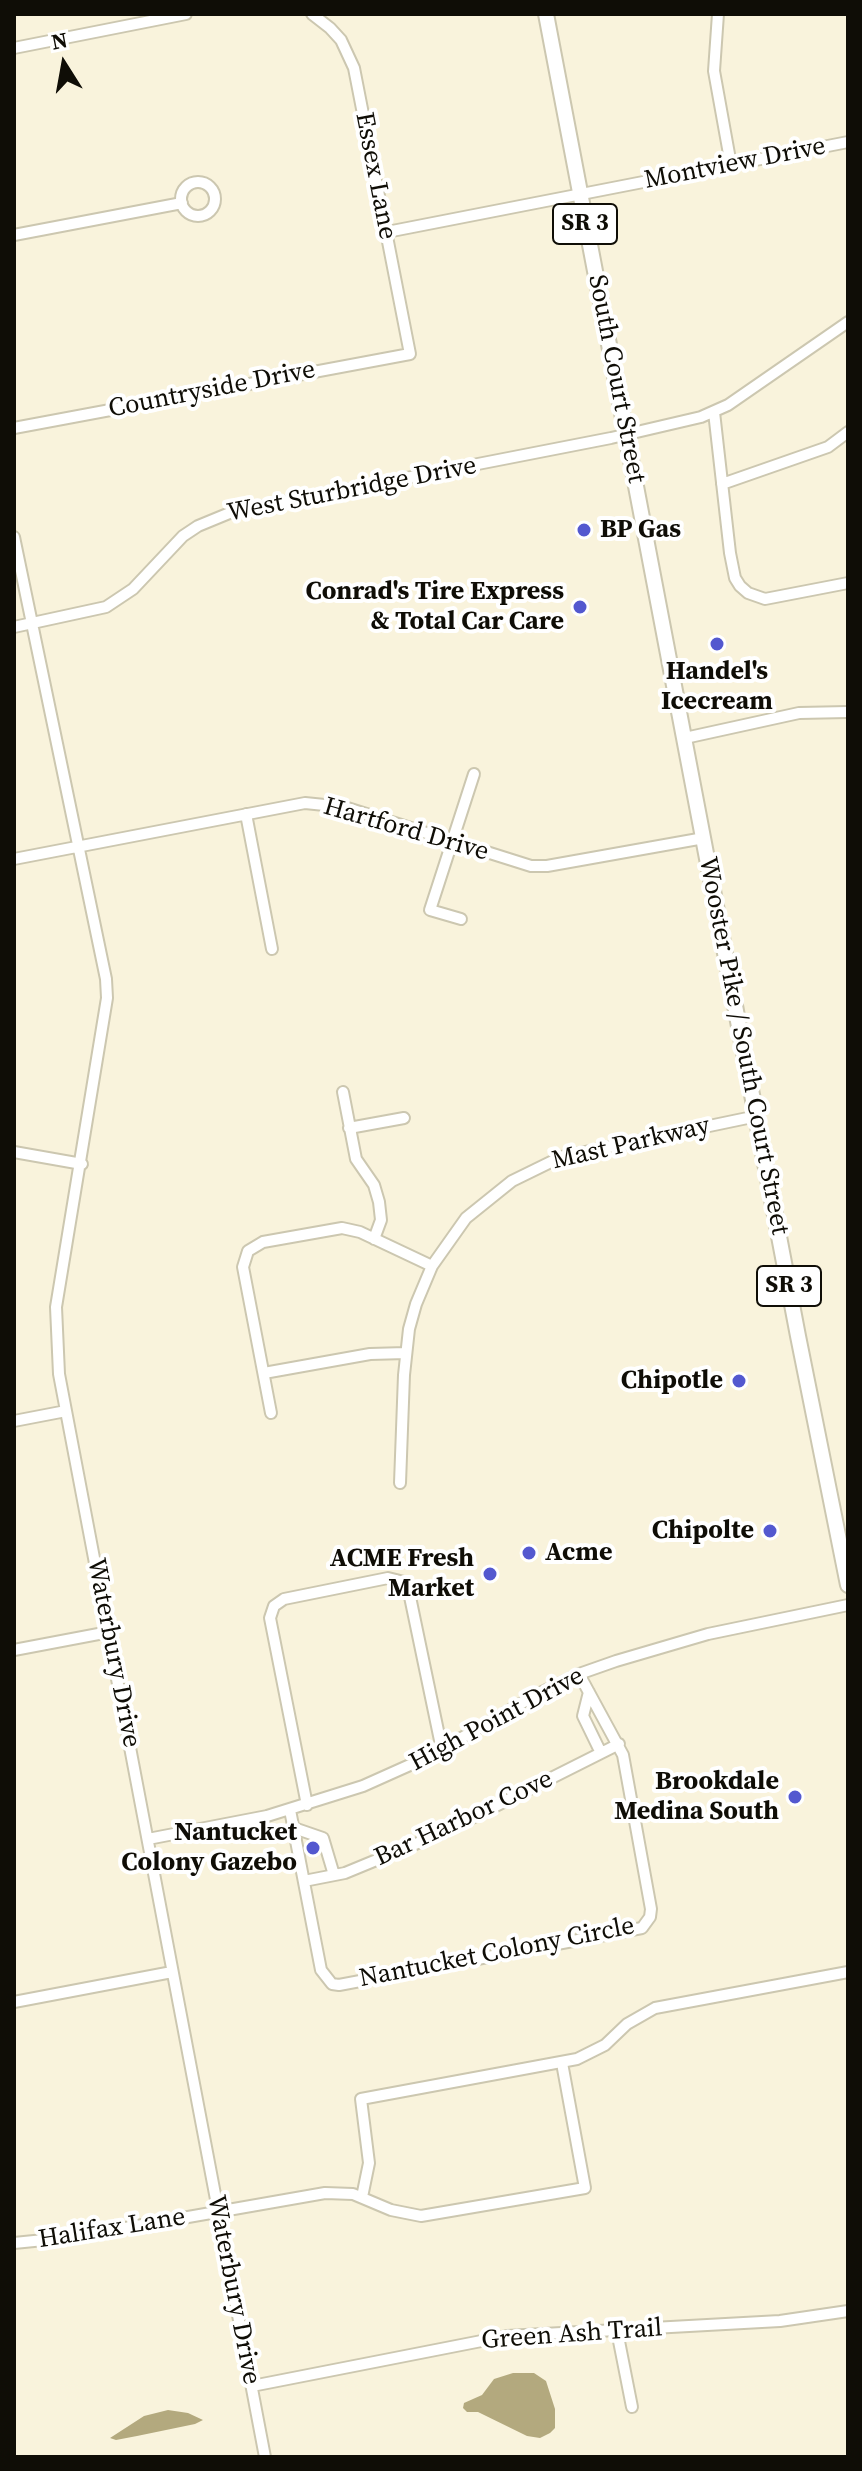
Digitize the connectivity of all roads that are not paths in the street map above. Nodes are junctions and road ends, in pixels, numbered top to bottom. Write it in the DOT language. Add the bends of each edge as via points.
graph roads {
  1 [pos="186,14"];
  2 [pos="312,14"];
  3 [pos="546,14"];
  4 [pos="718,14"];
  5 [pos="14,48"];
  6 [pos="848,142"];
  7 [pos="731,165"];
  8 [pos="580,195"];
  9 [pos="182,203"];
  10 [pos="387,232"];
  11 [pos="14,235"];
  12 [pos="848,322"];
  13 [pos="410,354"];
  14 [pos="714,412"];
  15 [pos="14,428"];
  16 [pos="848,432"];
  17 [pos="627,434"];
  18 [pos="722,484"];
  19 [pos="14,537"];
  20 [pos="848,583"];
  21 [pos="31,624"];
  22 [pos="14,627"];
  23 [pos="848,712"];
  24 [pos="685,738"];
  25 [pos="474,774"];
  26 [pos="246,814"];
  27 [pos="704,838"];
  28 [pos="452,842"];
  29 [pos="78,848"];
  30 [pos="14,859"];
  31 [pos="461,919"];
  32 [pos="272,949"];
  33 [pos="343,1092"];
  34 [pos="757,1116"];
  35 [pos="404,1118"];
  36 [pos="349,1128"];
  37 [pos="14,1152"];
  38 [pos="82,1164"];
  39 [pos="374,1239"];
  40 [pos="432,1266"];
  41 [pos="406,1353"];
  42 [pos="264,1373"];
  43 [pos="66,1411"];
  44 [pos="271,1413"];
  45 [pos="14,1421"];
  46 [pos="400,1483"];
  47 [pos="848,1585"];
  48 [pos="848,1605"];
  49 [pos="109,1632"];
  50 [pos="14,1650"];
  51 [pos="579,1674"];
  52 [pos="589,1692"];
  53 [pos="619,1744"];
  54 [pos="442,1750"];
  55 [pos="601,1753"];
  56 [pos="307,1805"];
  57 [pos="290,1810"];
  58 [pos="294,1828"];
  59 [pos="148,1839"];
  60 [pos="334,1875"];
  61 [pos="304,1881"];
  62 [pos="172,1972"];
  63 [pos="848,1972"];
  64 [pos="14,2002"];
  65 [pos="562,2063"];
  66 [pos="362,2197"];
  67 [pos="218,2211"];
  68 [pos="14,2243"];
  69 [pos="848,2311"];
  70 [pos="617,2331"];
  71 [pos="252,2386"];
  72 [pos="632,2407"];
  73 [pos="265,2457"];
  1 -- 5 [label="street"];
  2 -- 10 [label="street, Essex Lane" via="341,40 354,68"];
  3 -- 8 [label="main road, South Court Street / SR 3"];
  4 -- 7 [label="street" via="714,71"];
  6 -- 7 [label="street, Montview Drive"];
  7 -- 8 [label="street, Montview Drive"];
  8 -- 10 [label="street, Montview Drive"];
  8 -- 17 [label="main road, South Court Street / SR 3"];
  9 -- 11 [label="street"];
  10 -- 13 [label="street, Essex Lane"];
  12 -- 14 [label="street, West Sturbridge Drive"];
  13 -- 15 [label="street, Countryside Drive"];
  14 -- 17 [label="street, West Sturbridge Drive"];
  14 -- 18 [label="street"];
  16 -- 18 [label="street" via="828,447"];
  17 -- 21 [label="street, West Sturbridge Drive" via="232,512 183,536 133,589 106,607"];
  17 -- 24 [label="main road, South Court Street / SR 3"];
  18 -- 20 [label="street" via="732,570 748,593 765,599"];
  19 -- 21 [label="street, Waterbury Drive"];
  21 -- 22 [label="street, West Sturbridge Drive"];
  21 -- 29 [label="street, Waterbury Drive"];
  23 -- 24 [label="street" via="799,713"];
  24 -- 27 [label="main road, South Court Street / SR 3"];
  25 -- 28 [label="street"];
  26 -- 28 [label="street, Hartford Drive" via="321,803"];
  26 -- 29 [label="street, Hartford Drive"];
  26 -- 32 [label="street"];
  27 -- 28 [label="street, Hartford Drive" via="547,866 516,863"];
  27 -- 34 [label="main road, Wooster Pike / South Court Street / SR 3"];
  28 -- 31 [label="street" via="430,910"];
  29 -- 30 [label="street, Hartford Drive"];
  29 -- 38 [label="street, Waterbury Drive" via="107,998"];
  33 -- 36 [label="street"];
  34 -- 40 [label="street, Mast Parkway" via="589,1149 537,1167 474,1210"];
  34 -- 47 [label="main road, Wooster Pike / South Court Street / SR 3"];
  35 -- 36 [label="street"];
  36 -- 39 [label="street" via="357,1164 374,1185 381,1210"];
  37 -- 38 [label="street"];
  38 -- 43 [label="street, Waterbury Drive" via="56,1307"];
  39 -- 40 [label="street"];
  39 -- 42 [label="street" via="351,1229 334,1229 263,1242 248,1251 243,1267"];
  40 -- 41 [label="street, Mast Parkway" via="416,1304"];
  41 -- 42 [label="street" via="370,1354"];
  41 -- 46 [label="street, Mast Parkway"];
  42 -- 44 [label="street"];
  43 -- 45 [label="street"];
  43 -- 49 [label="street, Waterbury Drive"];
  48 -- 51 [label="street, High Point Drive" via="696,1637"];
  49 -- 50 [label="street"];
  49 -- 59 [label="street, Waterbury Drive"];
  51 -- 52 [label="street, Nantucket Colony Circle"];
  51 -- 54 [label="street, High Point Drive"];
  52 -- 53 [label="street, Nantucket Colony Circle"];
  52 -- 55 [label="street, Nantucket Colony Circle" via="583,1716"];
  53 -- 55 [label="street, Bar Harbor Cove"];
  53 -- 61 [label="street, Nantucket Colony Circle" via="651,1909 642,1928 339,1985 327,1981 321,1970"];
  54 -- 56 [label="street, High Point Drive" via="375,1782"];
  54 -- 56 [label="street" via="404,1582 388,1578 284,1599 270,1618"];
  55 -- 60 [label="street, Bar Harbor Cove" via="442,1833"];
  56 -- 57 [label="street, High Point Drive"];
  57 -- 58 [label="street, Nantucket Colony Circle"];
  57 -- 59 [label="street, High Point Drive"];
  58 -- 60 [label="street" via="323,1838"];
  58 -- 61 [label="street, Nantucket Colony Circle"];
  59 -- 62 [label="street, Waterbury Drive"];
  60 -- 61 [label="street, Bar Harbor Cove"];
  62 -- 64 [label="street"];
  62 -- 67 [label="street, Waterbury Drive"];
  63 -- 65 [label="street" via="655,2008 591,2054"];
  65 -- 66 [label="street" via="361,2099 369,2163"];
  65 -- 66 [label="street, Halifax Lane" via="585,2188 421,2216"];
  66 -- 67 [label="street, Halifax Lane" via="325,2193"];
  67 -- 68 [label="street, Halifax Lane"];
  67 -- 71 [label="street, Waterbury Drive"];
  69 -- 70 [label="street, Green Ash Trail" via="780,2321"];
  70 -- 71 [label="street, Green Ash Trail" via="507,2336"];
  70 -- 72 [label="street"];
  71 -- 73 [label="street, Waterbury Drive"];
}
